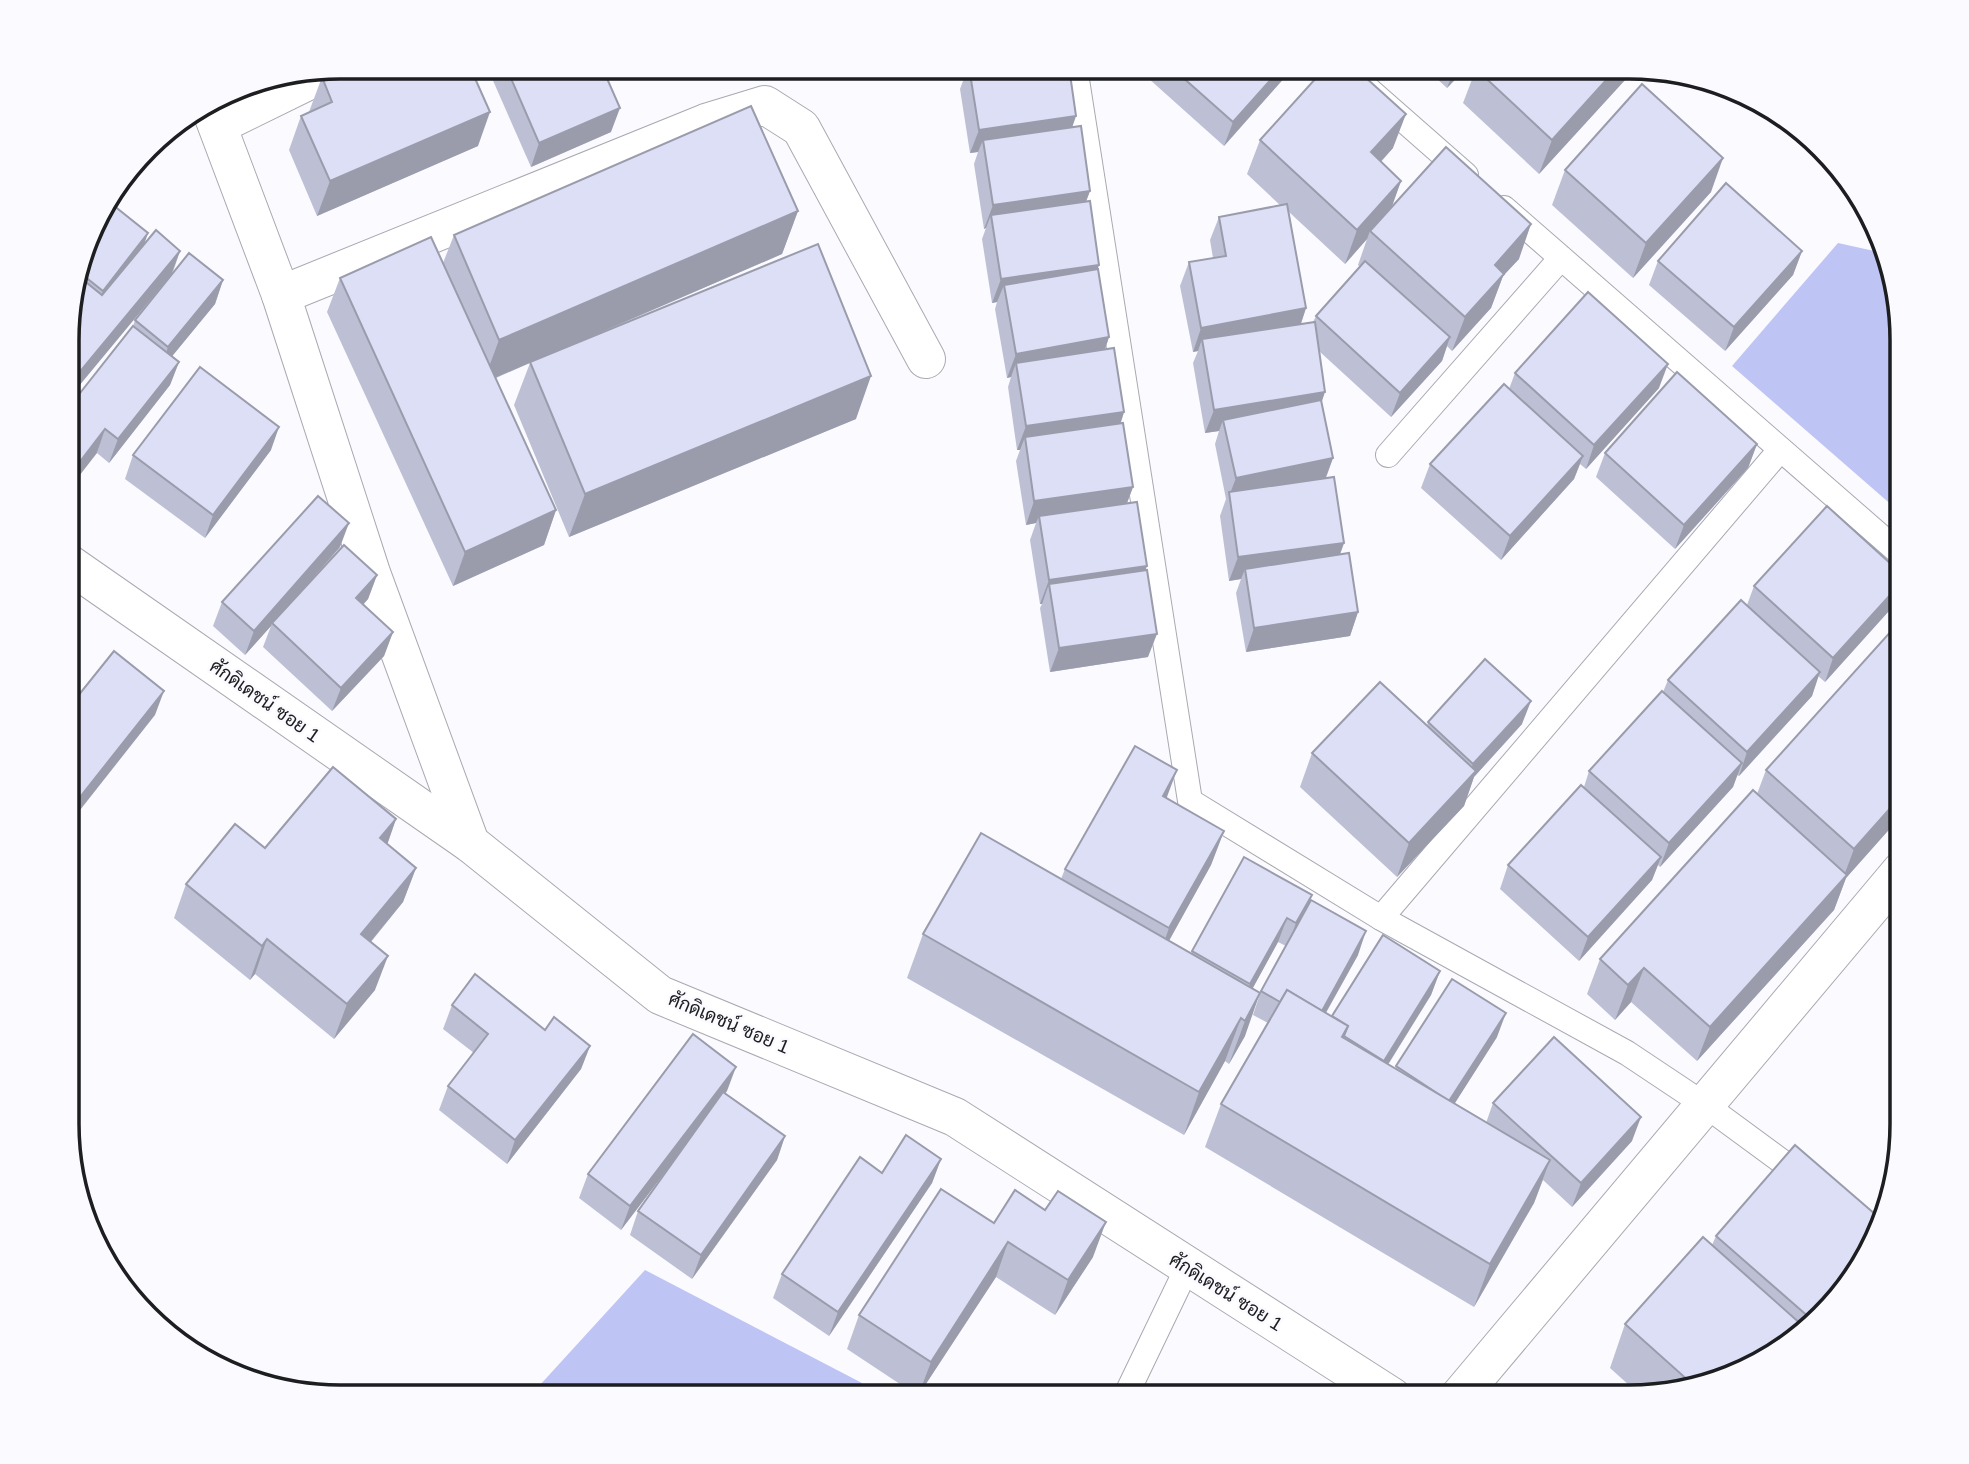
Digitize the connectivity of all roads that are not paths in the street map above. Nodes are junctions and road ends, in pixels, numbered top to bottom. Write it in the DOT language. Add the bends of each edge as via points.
graph roads {
  1 [pos="1077,79"];
  2 [pos="1357,79"];
  3 [pos="297,83"];
  4 [pos="214,115"];
  5 [pos="1561,258"];
  6 [pos="281,295"];
  7 [pos="926,359"];
  8 [pos="1780,450"];
  9 [pos="1388,455"];
  10 [pos="1890,545"];
  11 [pos="79,571"];
  12 [pos="470,843"];
  13 [pos="1890,884"];
  14 [pos="1381,918"];
  15 [pos="1705,1105"];
  16 [pos="1828,1196"];
  17 [pos="1187,1268"];
  18 [pos="1131,1385"];
  19 [pos="1373,1385"];
  20 [pos="1469,1385"];
  1 -- 14 [label="lane" via="1190,801"];
  2 -- 5 [label="lane"];
  3 -- 4 [label="street"];
  4 -- 6 [label="street"];
  5 -- 8 [label="lane"];
  5 -- 9 [label="lane"];
  6 -- 7 [label="street" via="706,124 765,105 801,128"];
  6 -- 12 [label="street" via="371,573"];
  8 -- 10 [label="lane"];
  8 -- 14 [label="lane"];
  11 -- 12 [label="street, ศักดิเดชน์ ซอย 1"];
  12 -- 17 [label="street, ศักดิเดชน์ ซอย 1" via="660,995 955,1117"];
  13 -- 15 [label="street"];
  14 -- 15 [label="lane" via="1627,1053"];
  15 -- 16 [label="lane"];
  15 -- 20 [label="street"];
  17 -- 18 [label="lane"];
  17 -- 19 [label="street, ศักดิเดชน์ ซอย 1"];
}
